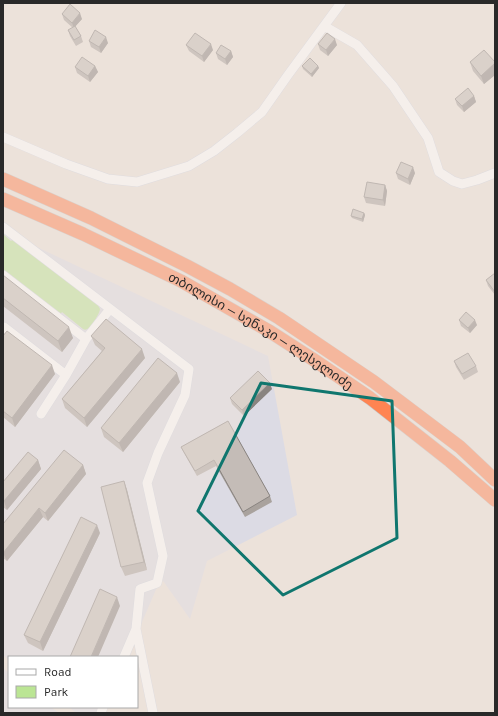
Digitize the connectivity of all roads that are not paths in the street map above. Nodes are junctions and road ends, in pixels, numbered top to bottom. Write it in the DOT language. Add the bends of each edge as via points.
graph roads {
  1 [pos="341,3"];
  2 [pos="324,26"];
  3 [pos="3,136"];
  4 [pos="495,173"];
  5 [pos="3,179"];
  6 [pos="3,199"];
  7 [pos="3,227"];
  8 [pos="3,275"];
  9 [pos="110,309"];
  10 [pos="3,328"];
  11 [pos="86,340"];
  12 [pos="66,375"];
  13 [pos="41,414"];
  14 [pos="495,480"];
  15 [pos="495,500"];
  16 [pos="136,629"];
  17 [pos="124,656"];
  18 [pos="153,713"];
  1 -- 2 [label="street"];
  2 -- 3 [label="street" via="262,112 214,151 189,166 137,182 108,179 66,164"];
  2 -- 4 [label="street" via="357,45 393,86 428,138 440,172 462,184"];
  5 -- 14 [label="highway, თბილისი — სენაკი — ლესელიძე" via="91,218 187,266 278,318 374,382 460,448"];
  6 -- 15 [label="highway, თბილისი — სენაკი — ლესელიძე" via="181,281 269,331 370,398"];
  7 -- 9 [label="street"];
  8 -- 11 [label="street"];
  9 -- 11 [label="street"];
  9 -- 16 [label="street" via="189,369 185,395 147,483 163,556 157,583 140,589"];
  10 -- 12 [label="street"];
  11 -- 12 [label="street"];
  12 -- 13 [label="street"];
  16 -- 17 [label="street"];
  16 -- 18 [label="street"];
}
